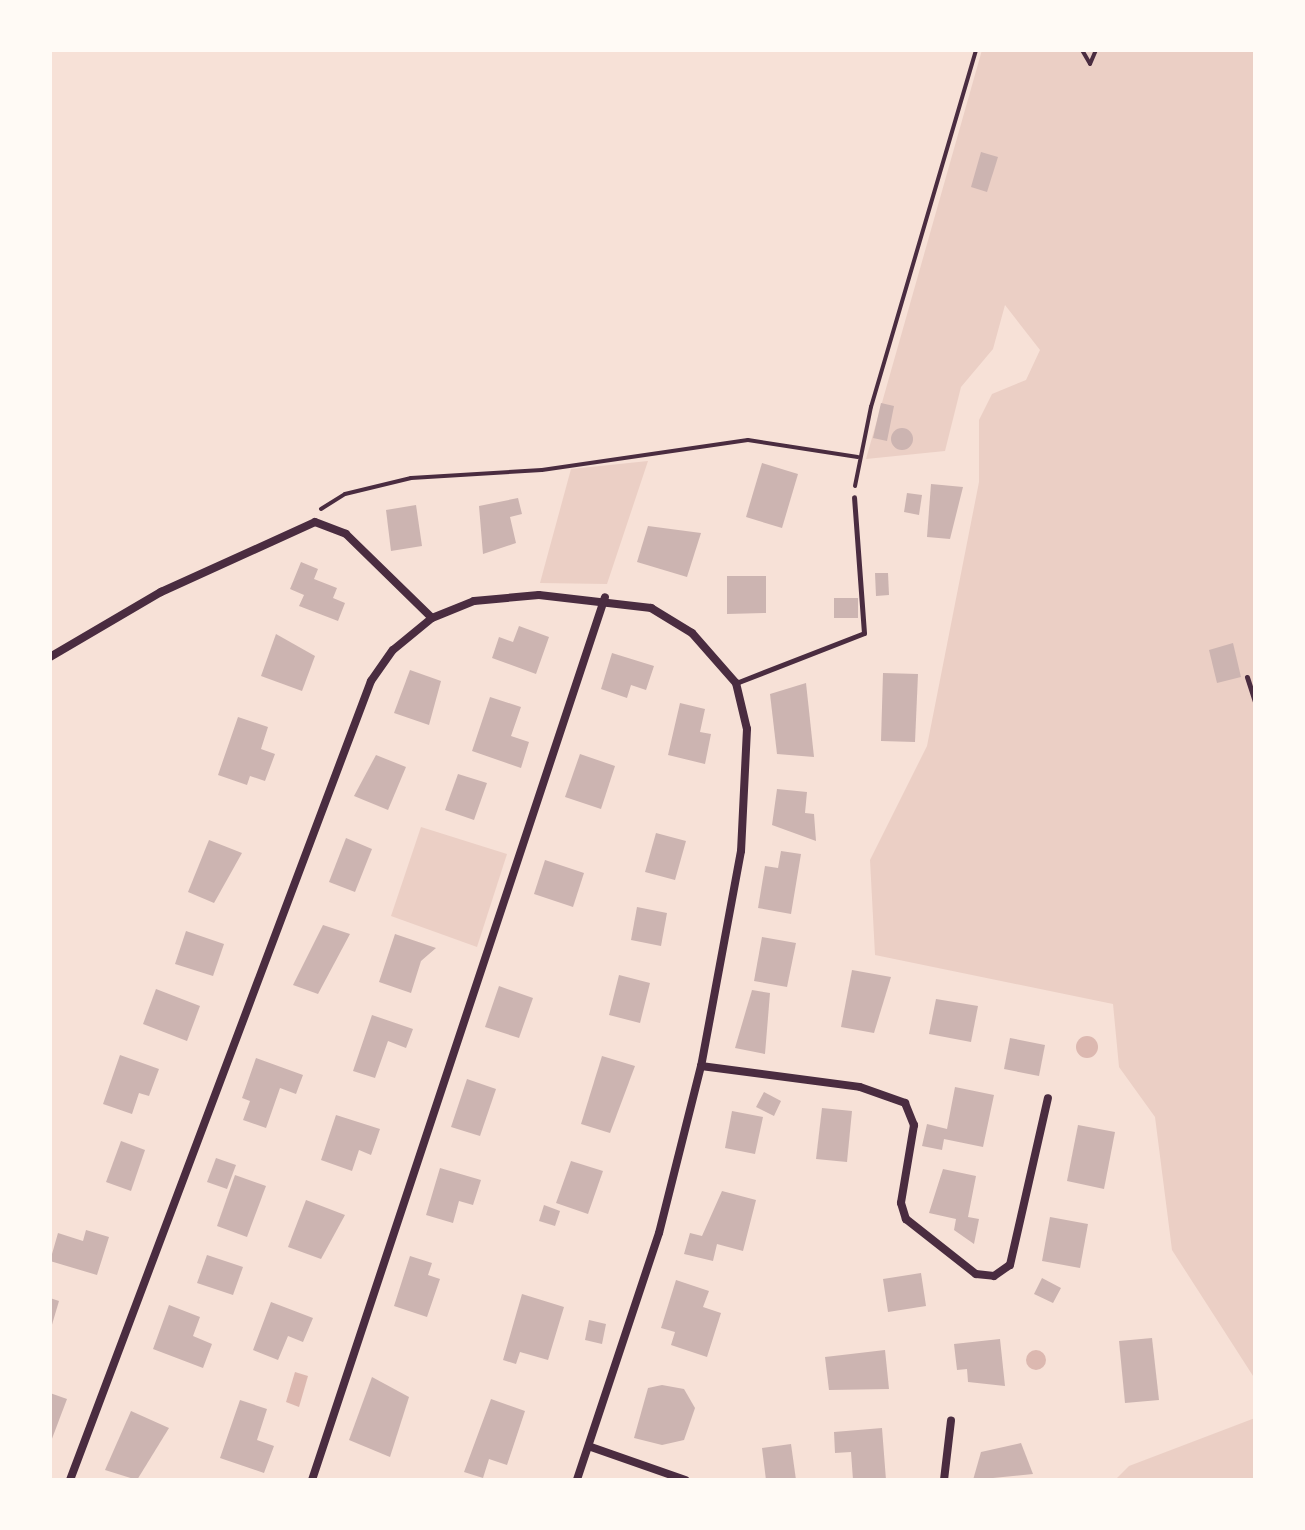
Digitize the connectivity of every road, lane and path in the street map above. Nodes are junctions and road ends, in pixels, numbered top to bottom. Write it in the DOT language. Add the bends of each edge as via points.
graph roads {
  1 [pos="976,50"];
  2 [pos="1082,50"];
  3 [pos="1096,50"];
  4 [pos="858,459"];
  5 [pos="854,497"];
  6 [pos="315,522"];
  7 [pos="605,597"];
  8 [pos="432,618"];
  9 [pos="50,657"];
  10 [pos="1247,677"];
  11 [pos="736,683"];
  12 [pos="1255,702"];
  13 [pos="701,1066"];
  14 [pos="1048,1098"];
  15 [pos="951,1420"];
  16 [pos="591,1447"];
  17 [pos="70,1480"];
  18 [pos="312,1480"];
  19 [pos="577,1480"];
  20 [pos="685,1480"];
  21 [pos="944,1480"];
  1 -- 4 [label="path"];
  2 -- 3 [label="path" via="1090,64"];
  4 -- 5 [label="path"];
  4 -- 6 [label="path" via="748,440 542,470 411,478 345,494 320,509"];
  5 -- 11 [label="lane" via="864,633"];
  6 -- 8 [label="street" via="346,534"];
  6 -- 9 [label="street" via="161,592"];
  7 -- 8 [label="street" via="474,601"];
  7 -- 11 [label="street" via="651,608 692,633"];
  7 -- 18 [label="street"];
  8 -- 17 [label="street" via="393,650 371,681"];
  10 -- 12 [label="lane"];
  11 -- 13 [label="street" via="747,729 741,851"];
  13 -- 14 [label="street" via="860,1087 905,1103 914,1125 901,1203 906,1219 976,1274 994,1276 1010,1265"];
  13 -- 16 [label="street" via="659,1233"];
  15 -- 21 [label="street"];
  16 -- 19 [label="street"];
  16 -- 20 [label="street"];
}
